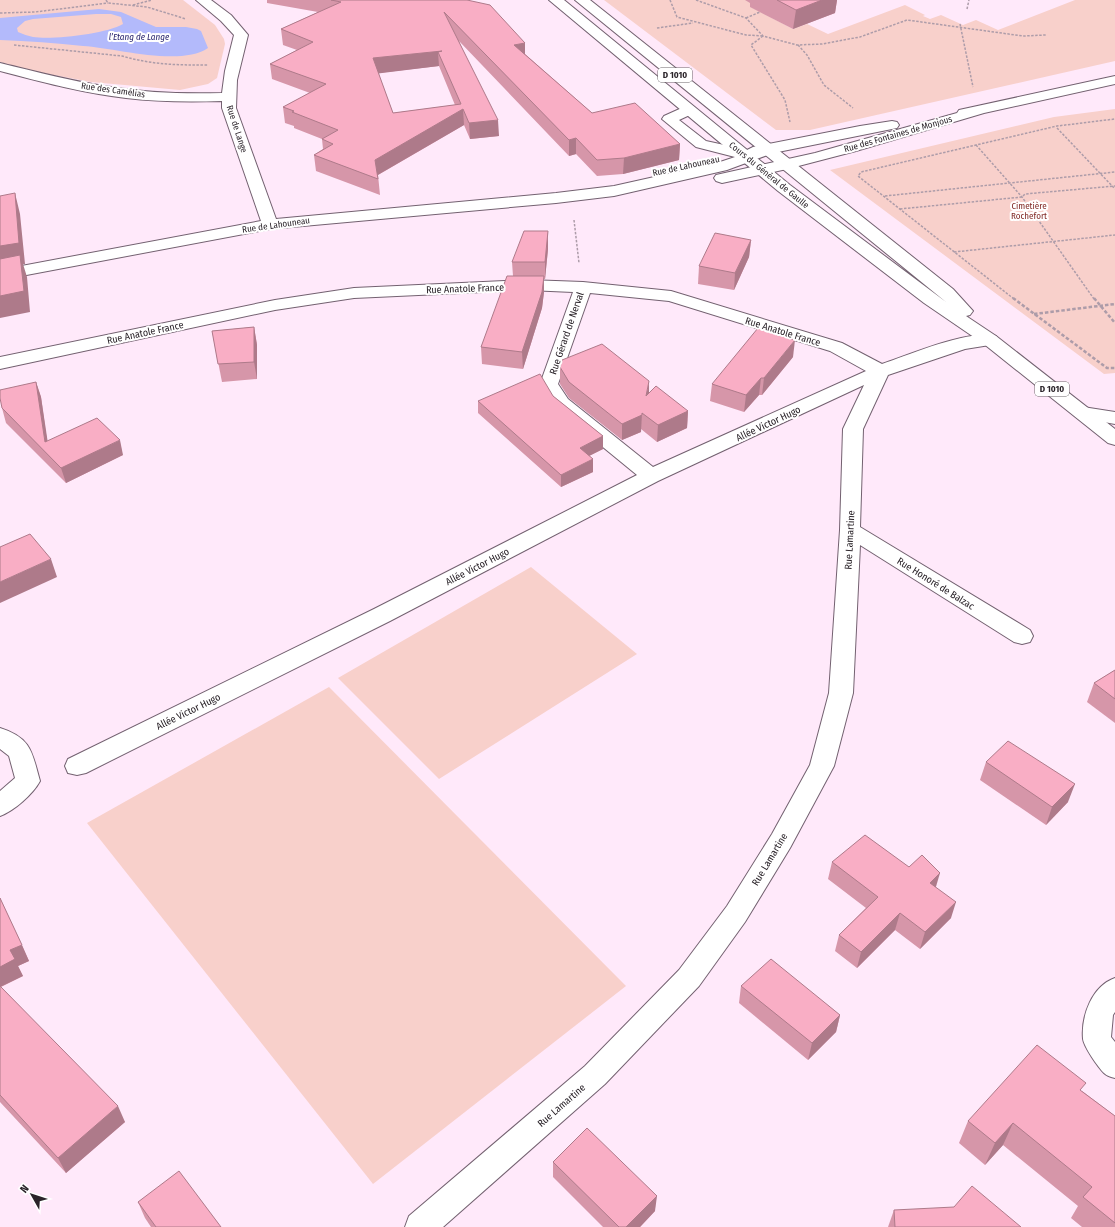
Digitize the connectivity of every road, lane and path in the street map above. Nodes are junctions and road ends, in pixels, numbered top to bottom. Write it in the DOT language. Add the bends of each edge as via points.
graph roads {
  1 [pos="106,0"];
  2 [pos="152,0"];
  3 [pos="556,0"];
  4 [pos="582,0"];
  5 [pos="670,0"];
  6 [pos="696,0"];
  7 [pos="969,0"];
  8 [pos="210,1"];
  9 [pos="108,4"];
  10 [pos="132,5"];
  11 [pos="966,9"];
  12 [pos="0,12"];
  13 [pos="760,12"];
  14 [pos="226,18"];
  15 [pos="746,18"];
  16 [pos="696,23"];
  17 [pos="960,24"];
  18 [pos="961,28"];
  19 [pos="653,29"];
  20 [pos="1046,35"];
  21 [pos="763,36"];
  22 [pos="14,45"];
  23 [pos="797,45"];
  24 [pos="234,65"];
  25 [pos="0,67"];
  26 [pos="1112,86"];
  27 [pos="228,97"];
  28 [pos="689,110"];
  29 [pos="978,111"];
  30 [pos="1115,119"];
  31 [pos="790,122"];
  32 [pos="917,122"];
  33 [pos="877,128"];
  34 [pos="1057,128"];
  35 [pos="976,145"];
  36 [pos="768,149"];
  37 [pos="814,154"];
  38 [pos="745,156"];
  39 [pos="785,163"];
  40 [pos="761,169"];
  41 [pos="1115,172"];
  42 [pos="1100,173"];
  43 [pos="1008,183"];
  44 [pos="1112,186"];
  45 [pos="1115,186"];
  46 [pos="1115,189"];
  47 [pos="884,196"];
  48 [pos="1022,197"];
  49 [pos="556,198"];
  50 [pos="900,209"];
  51 [pos="270,224"];
  52 [pos="1115,234"];
  53 [pos="1052,242"];
  54 [pos="954,252"];
  55 [pos="0,275"];
  56 [pos="583,287"];
  57 [pos="1115,304"];
  58 [pos="1099,306"];
  59 [pos="1034,314"];
  60 [pos="1115,324"];
  61 [pos="990,340"];
  62 [pos="0,363"];
  63 [pos="1115,368"];
  64 [pos="880,371"];
  65 [pos="1083,414"];
  66 [pos="1115,418"];
  67 [pos="1115,439"];
  68 [pos="651,476"];
  69 [pos="850,530"];
  70 [pos="1022,636"];
  71 [pos="0,737"];
  72 [pos="77,766"];
  73 [pos="0,806"];
  74 [pos="1115,990"];
  75 [pos="1115,1065"];
  76 [pos="420,1227"];
  1 -- 9 [label="path"];
  2 -- 10 [label="path"];
  3 -- 28 [label="street, Cours du Général de Gaulle / D 1010"];
  4 -- 36 [label="street, Cours du Général de Gaulle / D 1010"];
  5 -- 16 [label="path" via="677,17"];
  6 -- 15 [label="path"];
  7 -- 11 [label="path"];
  8 -- 14 [label="street, Rue de Lange"];
  9 -- 10 [label="path"];
  9 -- 12 [label="path" via="34,12"];
  10 -- 14 [label="path" via="190,20"];
  13 -- 15 [label="path"];
  14 -- 24 [label="street, Rue de Lange" via="241,35"];
  15 -- 21 [label="path"];
  16 -- 19 [label="path"];
  16 -- 21 [label="path" via="746,35"];
  17 -- 18 [label="path"];
  18 -- 20 [label="path" via="1023,36"];
  18 -- 23 [label="path" via="907,20 860,37 822,44"];
  18 -- 29 [label="path"];
  21 -- 23 [label="path"];
  21 -- 31 [label="path" via="751,45 785,100"];
  22 -- 24 [label="path" via="122,56 164,65"];
  23 -- 33 [label="path" via="807,56 824,85"];
  24 -- 27 [label="street, Rue de Lange"];
  25 -- 27 [label="street, Rue des Camélias" via="42,78 127,94 184,98"];
  26 -- 29 [label="street, Rue des Fontaines de Monjous" via="1096,84"];
  27 -- 51 [label="street, Rue de Lange" via="229,108"];
  28 -- 38 [label="street, Cours du Général de Gaulle / D 1010"];
  28 -- 38 [label="street" via="668,119 701,144"];
  29 -- 32 [label="street, Rue des Fontaines de Monjous"];
  29 -- 37 [label="street, Rue des Fontaines de Monjous" via="890,138"];
  30 -- 35 [label="path" via="1057,126"];
  32 -- 33 [label="street, Rue des Fontaines de Monjous"];
  32 -- 37 [label="street, Rue des Fontaines de Monjous"];
  33 -- 36 [label="street, Rue des Fontaines de Monjous"];
  34 -- 42 [label="path"];
  35 -- 43 [label="path"];
  35 -- 47 [label="path" via="861,172 858,176"];
  36 -- 38 [label="street, Rue de Lahouneau"];
  36 -- 39 [label="street, Cours du Général de Gaulle / D 1010"];
  37 -- 39 [label="street, Rue de Lahouneau"];
  38 -- 40 [label="street, Cours du Général de Gaulle / D 1010"];
  38 -- 49 [label="street, Rue de Lahouneau" via="722,167 614,191"];
  39 -- 40 [label="street, Rue de Lahouneau"];
  39 -- 61 [label="street, Cours du Général de Gaulle / D 1010" via="947,293"];
  40 -- 49 [label="street, Rue de Lahouneau" via="616,198"];
  40 -- 61 [label="street, Cours du Général de Gaulle / D 1010" via="930,299"];
  41 -- 42 [label="path"];
  42 -- 43 [label="path"];
  42 -- 44 [label="path"];
  43 -- 47 [label="path"];
  43 -- 48 [label="path"];
  44 -- 45 [label="path"];
  44 -- 46 [label="path"];
  44 -- 48 [label="path" via="1025,194"];
  47 -- 50 [label="path"];
  48 -- 50 [label="path"];
  48 -- 53 [label="path"];
  49 -- 51 [label="street, Rue de Lahouneau"];
  49 -- 56 [label="path" via="573,212"];
  50 -- 54 [label="path"];
  51 -- 55 [label="street, Rue de Lahouneau"];
  52 -- 53 [label="path"];
  53 -- 54 [label="path"];
  53 -- 58 [label="path"];
  54 -- 59 [label="path"];
  56 -- 62 [label="street, Rue Anatole France" via="528,286 354,293 267,307"];
  56 -- 64 [label="street, Rue Anatole France" via="671,296 836,347"];
  56 -- 68 [label="street, Rue Gérard de Nerval" via="549,384 560,403"];
  57 -- 58 [label="path"];
  58 -- 59 [label="path"];
  58 -- 60 [label="path"];
  59 -- 63 [label="path" via="1107,368"];
  61 -- 64 [label="street" via="962,344"];
  61 -- 65 [label="street, Cours du Général de Gaulle / D 1010"];
  64 -- 68 [label="street, Allée Victor Hugo"];
  64 -- 69 [label="street, Rue Lamartine" via="853,429"];
  65 -- 66 [label="street"];
  65 -- 67 [label="street, Cours du Général de Gaulle / D 1010"];
  68 -- 72 [label="street, Allée Victor Hugo" via="382,615"];
  69 -- 70 [label="street, Rue Honoré de Balzac"];
  69 -- 76 [label="street, Rue Lamartine" via="841,693 822,766 781,841 740,907 689,978 595,1075"];
  71 -- 73 [label="street" via="20,751 28,781"];
  74 -- 75 [label="street" via="1099,1012 1097,1040"];
}
